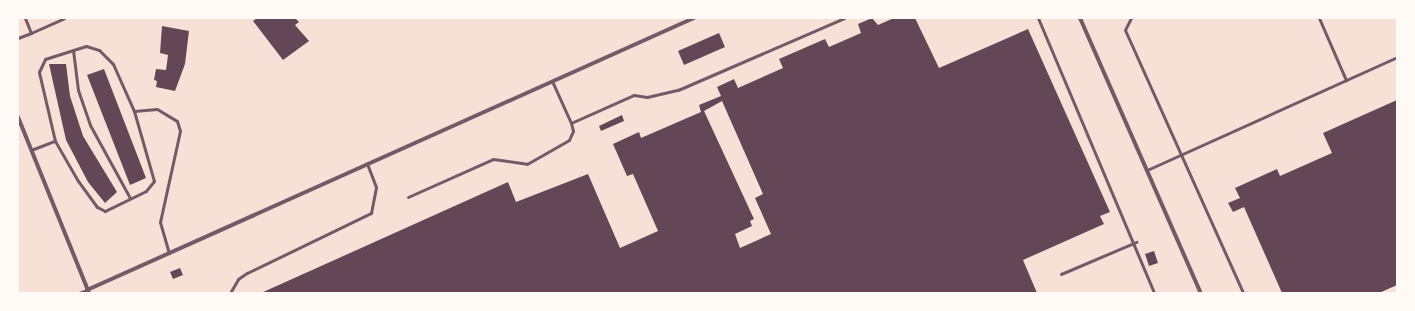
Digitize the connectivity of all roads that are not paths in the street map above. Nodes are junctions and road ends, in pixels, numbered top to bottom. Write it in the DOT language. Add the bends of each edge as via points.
graph roads {
  1 [pos="25,18"];
  2 [pos="64,18"];
  3 [pos="694,18"];
  4 [pos="844,18"];
  5 [pos="1038,18"];
  6 [pos="1080,18"];
  7 [pos="1131,18"];
  8 [pos="1319,18"];
  9 [pos="31,33"];
  10 [pos="18,38"];
  11 [pos="73,50"];
  12 [pos="1397,58"];
  13 [pos="1346,80"];
  14 [pos="552,81"];
  15 [pos="134,111"];
  16 [pos="18,117"];
  17 [pos="571,123"];
  18 [pos="56,141"];
  19 [pos="31,150"];
  20 [pos="1181,156"];
  21 [pos="367,164"];
  22 [pos="1147,170"];
  23 [pos="408,197"];
  24 [pos="130,198"];
  25 [pos="1136,242"];
  26 [pos="170,253"];
  27 [pos="1061,274"];
  28 [pos="88,292"];
  29 [pos="79,293"];
  30 [pos="230,293"];
  31 [pos="1154,293"];
  32 [pos="1201,293"];
  33 [pos="1243,293"];
  1 -- 9 [label="lane"];
  2 -- 9 [label="lane"];
  3 -- 14 [label="street"];
  4 -- 17 [label="lane" via="678,90 647,97 634,95"];
  5 -- 25 [label="lane"];
  6 -- 22 [label="street"];
  7 -- 20 [label="lane" via="1125,30"];
  8 -- 13 [label="lane"];
  9 -- 10 [label="lane"];
  11 -- 15 [label="lane" via="86,46 99,50 113,64"];
  11 -- 18 [label="lane" via="45,59 39,72"];
  11 -- 24 [label="lane" via="78,90 90,125"];
  12 -- 13 [label="lane"];
  13 -- 20 [label="lane"];
  14 -- 17 [label="lane"];
  14 -- 21 [label="street"];
  15 -- 24 [label="lane" via="154,181 146,191"];
  15 -- 26 [label="lane" via="157,109 177,120 180,131 160,222"];
  16 -- 19 [label="street"];
  17 -- 23 [label="lane" via="573,131 569,140 527,164 493,159"];
  18 -- 19 [label="lane"];
  18 -- 24 [label="lane" via="97,207 105,210"];
  19 -- 28 [label="street"];
  20 -- 22 [label="lane"];
  20 -- 33 [label="lane"];
  21 -- 26 [label="street"];
  21 -- 30 [label="lane" via="376,187 371,213 247,273 238,279"];
  22 -- 32 [label="street"];
  25 -- 27 [label="lane"];
  25 -- 31 [label="lane" via="1139,260"];
  26 -- 28 [label="street"];
  28 -- 29 [label="lane"];
}
